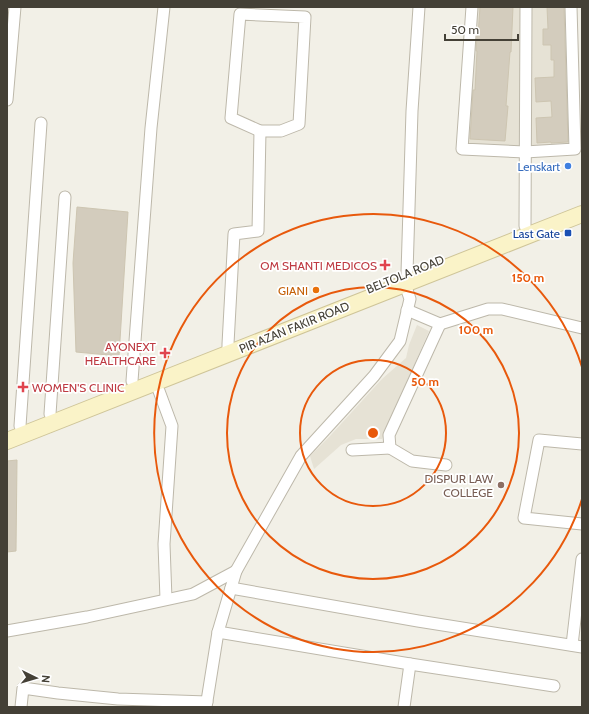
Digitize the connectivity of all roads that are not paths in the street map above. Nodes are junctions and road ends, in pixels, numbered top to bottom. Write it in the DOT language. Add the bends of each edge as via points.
graph roads {
  1 [pos="15,7"];
  2 [pos="164,7"];
  3 [pos="419,7"];
  4 [pos="472,7"];
  5 [pos="526,7"];
  6 [pos="571,7"];
  7 [pos="7,100"];
  8 [pos="41,123"];
  9 [pos="260,131"];
  10 [pos="525,152"];
  11 [pos="65,197"];
  12 [pos="582,204"];
  13 [pos="582,214"];
  14 [pos="525,226"];
  15 [pos="406,278"];
  16 [pos="407,310"];
  17 [pos="440,324"];
  18 [pos="582,328"];
  19 [pos="228,349"];
  20 [pos="132,382"];
  21 [pos="159,391"];
  22 [pos="50,414"];
  23 [pos="13,428"];
  24 [pos="7,441"];
  25 [pos="582,444"];
  26 [pos="390,448"];
  27 [pos="352,450"];
  28 [pos="446,465"];
  29 [pos="582,524"];
  30 [pos="582,558"];
  31 [pos="236,571"];
  32 [pos="231,588"];
  33 [pos="166,599"];
  34 [pos="7,631"];
  35 [pos="218,632"];
  36 [pos="577,646"];
  37 [pos="410,664"];
  38 [pos="554,686"];
  39 [pos="118,703"];
  40 [pos="207,704"];
  41 [pos="21,707"];
  42 [pos="407,707"];
  1 -- 7 [label="street"];
  2 -- 20 [label="street" via="150,128"];
  3 -- 15 [label="street" via="412,111"];
  4 -- 10 [label="street" via="462,149"];
  5 -- 10 [label="street"];
  6 -- 10 [label="street" via="575,149"];
  8 -- 23 [label="street"];
  9 -- 9 [label="street" via="230,118 240,14 305,17 298,124 281,131"];
  9 -- 19 [label="street" via="258,231 234,234"];
  10 -- 14 [label="street"];
  11 -- 22 [label="street"];
  12 -- 14 [label="main road, BELTOLA ROAD"];
  13 -- 15 [label="main road, PIR AZAN FAKIR ROAD"];
  14 -- 15 [label="main road, BELTOLA ROAD"];
  15 -- 16 [label="street" via="410,299"];
  15 -- 19 [label="main road, PIR AZAN FAKIR ROAD"];
  16 -- 17 [label="street"];
  16 -- 31 [label="street" via="400,341 374,376 301,456"];
  17 -- 18 [label="street" via="488,309 502,309"];
  17 -- 26 [label="street" via="389,434"];
  19 -- 20 [label="main road, PIR AZAN FAKIR ROAD"];
  19 -- 24 [label="main road, PIR AZAN FAKIR ROAD"];
  20 -- 22 [label="main road, PIR AZAN FAKIR ROAD"];
  21 -- 33 [label="street" via="172,426 164,544"];
  22 -- 23 [label="main road, PIR AZAN FAKIR ROAD"];
  25 -- 29 [label="street" via="539,440 524,518"];
  26 -- 27 [label="street"];
  26 -- 28 [label="street" via="412,461"];
  30 -- 36 [label="street"];
  31 -- 32 [label="street"];
  31 -- 33 [label="street" via="193,594"];
  32 -- 35 [label="street"];
  32 -- 36 [label="street"];
  33 -- 34 [label="street" via="87,617"];
  35 -- 37 [label="street"];
  35 -- 40 [label="street"];
  37 -- 38 [label="street"];
  37 -- 42 [label="street"];
  39 -- 40 [label="street"];
  39 -- 41 [label="street" via="23,688"];
}
